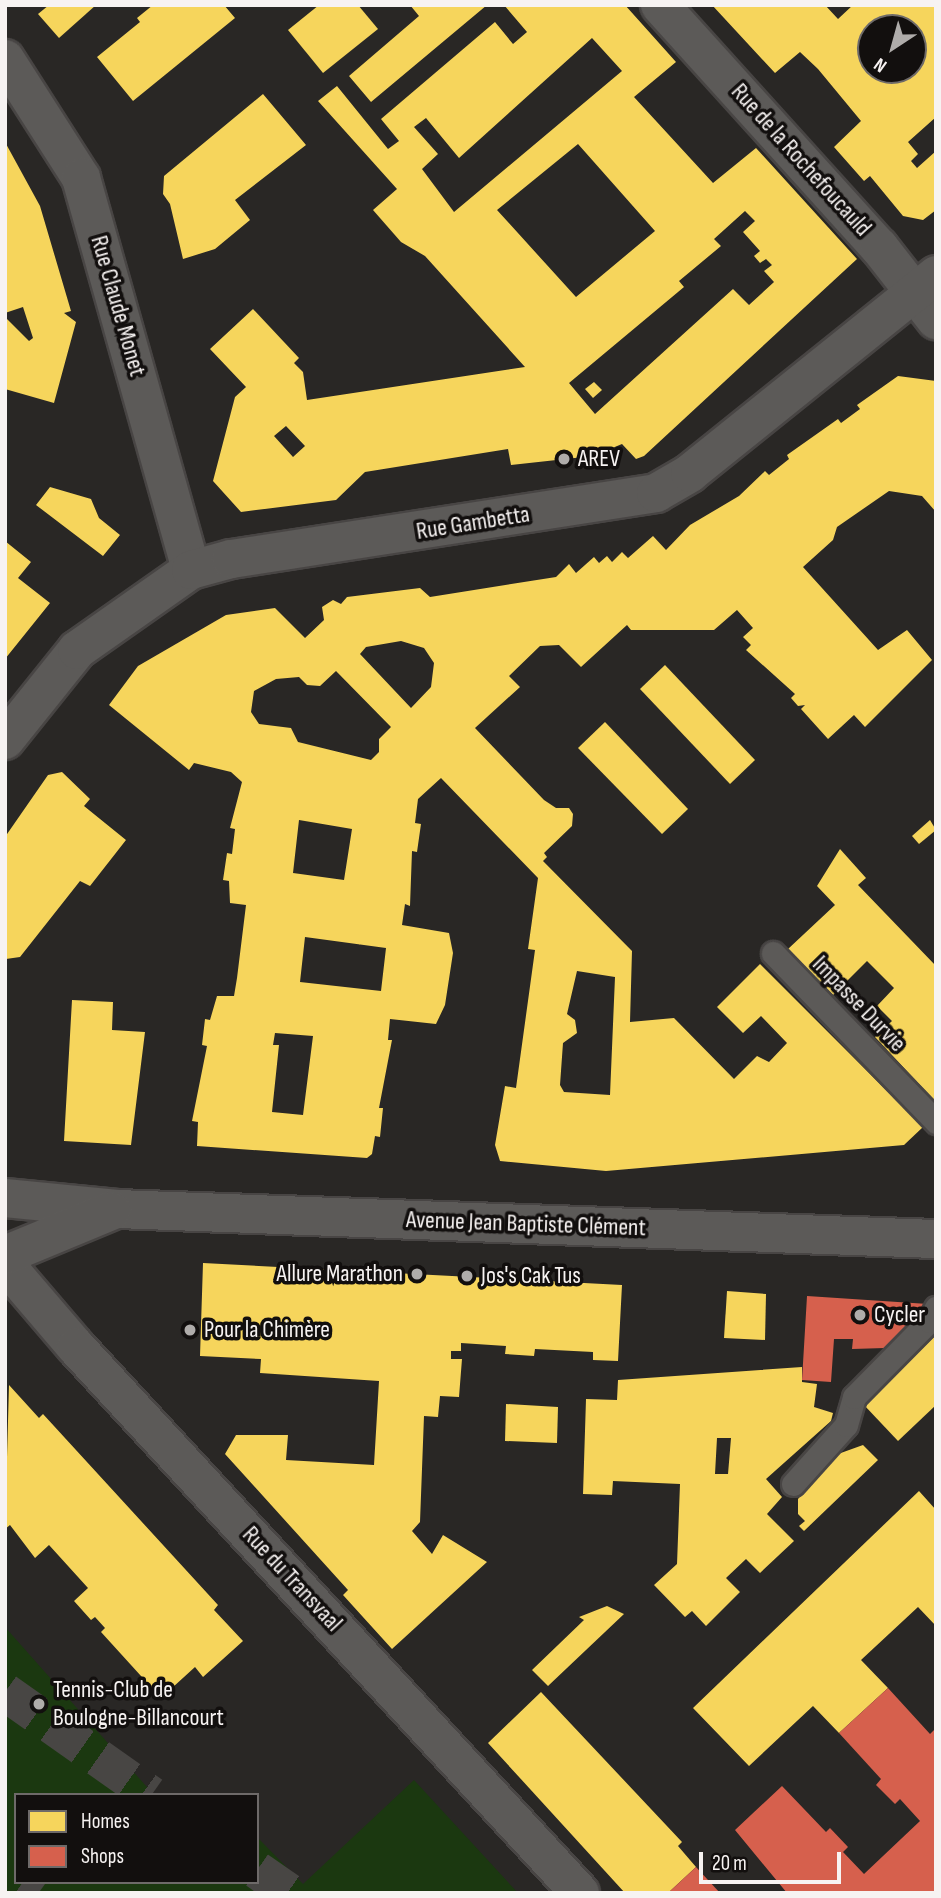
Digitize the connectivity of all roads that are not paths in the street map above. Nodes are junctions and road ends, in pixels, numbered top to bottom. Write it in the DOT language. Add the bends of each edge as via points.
graph roads {
  1 [pos="660,5"];
  2 [pos="5,59"];
  3 [pos="929,296"];
  4 [pos="191,570"];
  5 [pos="5,740"];
  6 [pos="773,953"];
  7 [pos="936,1122"];
  8 [pos="5,1198"];
  9 [pos="117,1209"];
  10 [pos="936,1239"];
  11 [pos="5,1255"];
  12 [pos="5,1264"];
  13 [pos="936,1308"];
  14 [pos="793,1483"];
  15 [pos="580,1893"];
  1 -- 3 [label="street, Rue de la Rochefoucauld"];
  2 -- 4 [label="street, Rue Claude Monet" via="81,178"];
  3 -- 4 [label="street, Rue Gambetta" via="690,473 656,493 231,559"];
  4 -- 5 [label="street, Rue Gambetta" via="77,649"];
  6 -- 7 [label="lane, Impasse Durvie"];
  8 -- 9 [label="street, Avenue Jean Baptiste Clément"];
  9 -- 10 [label="street, Avenue Jean Baptiste Clément"];
  9 -- 11 [label="street, Avenue Jean Baptiste Clément"];
  12 -- 15 [label="street, Rue du Transvaal" via="76,1348"];
  13 -- 14 [label="lane" via="929,1321 854,1397 846,1425"];
}
